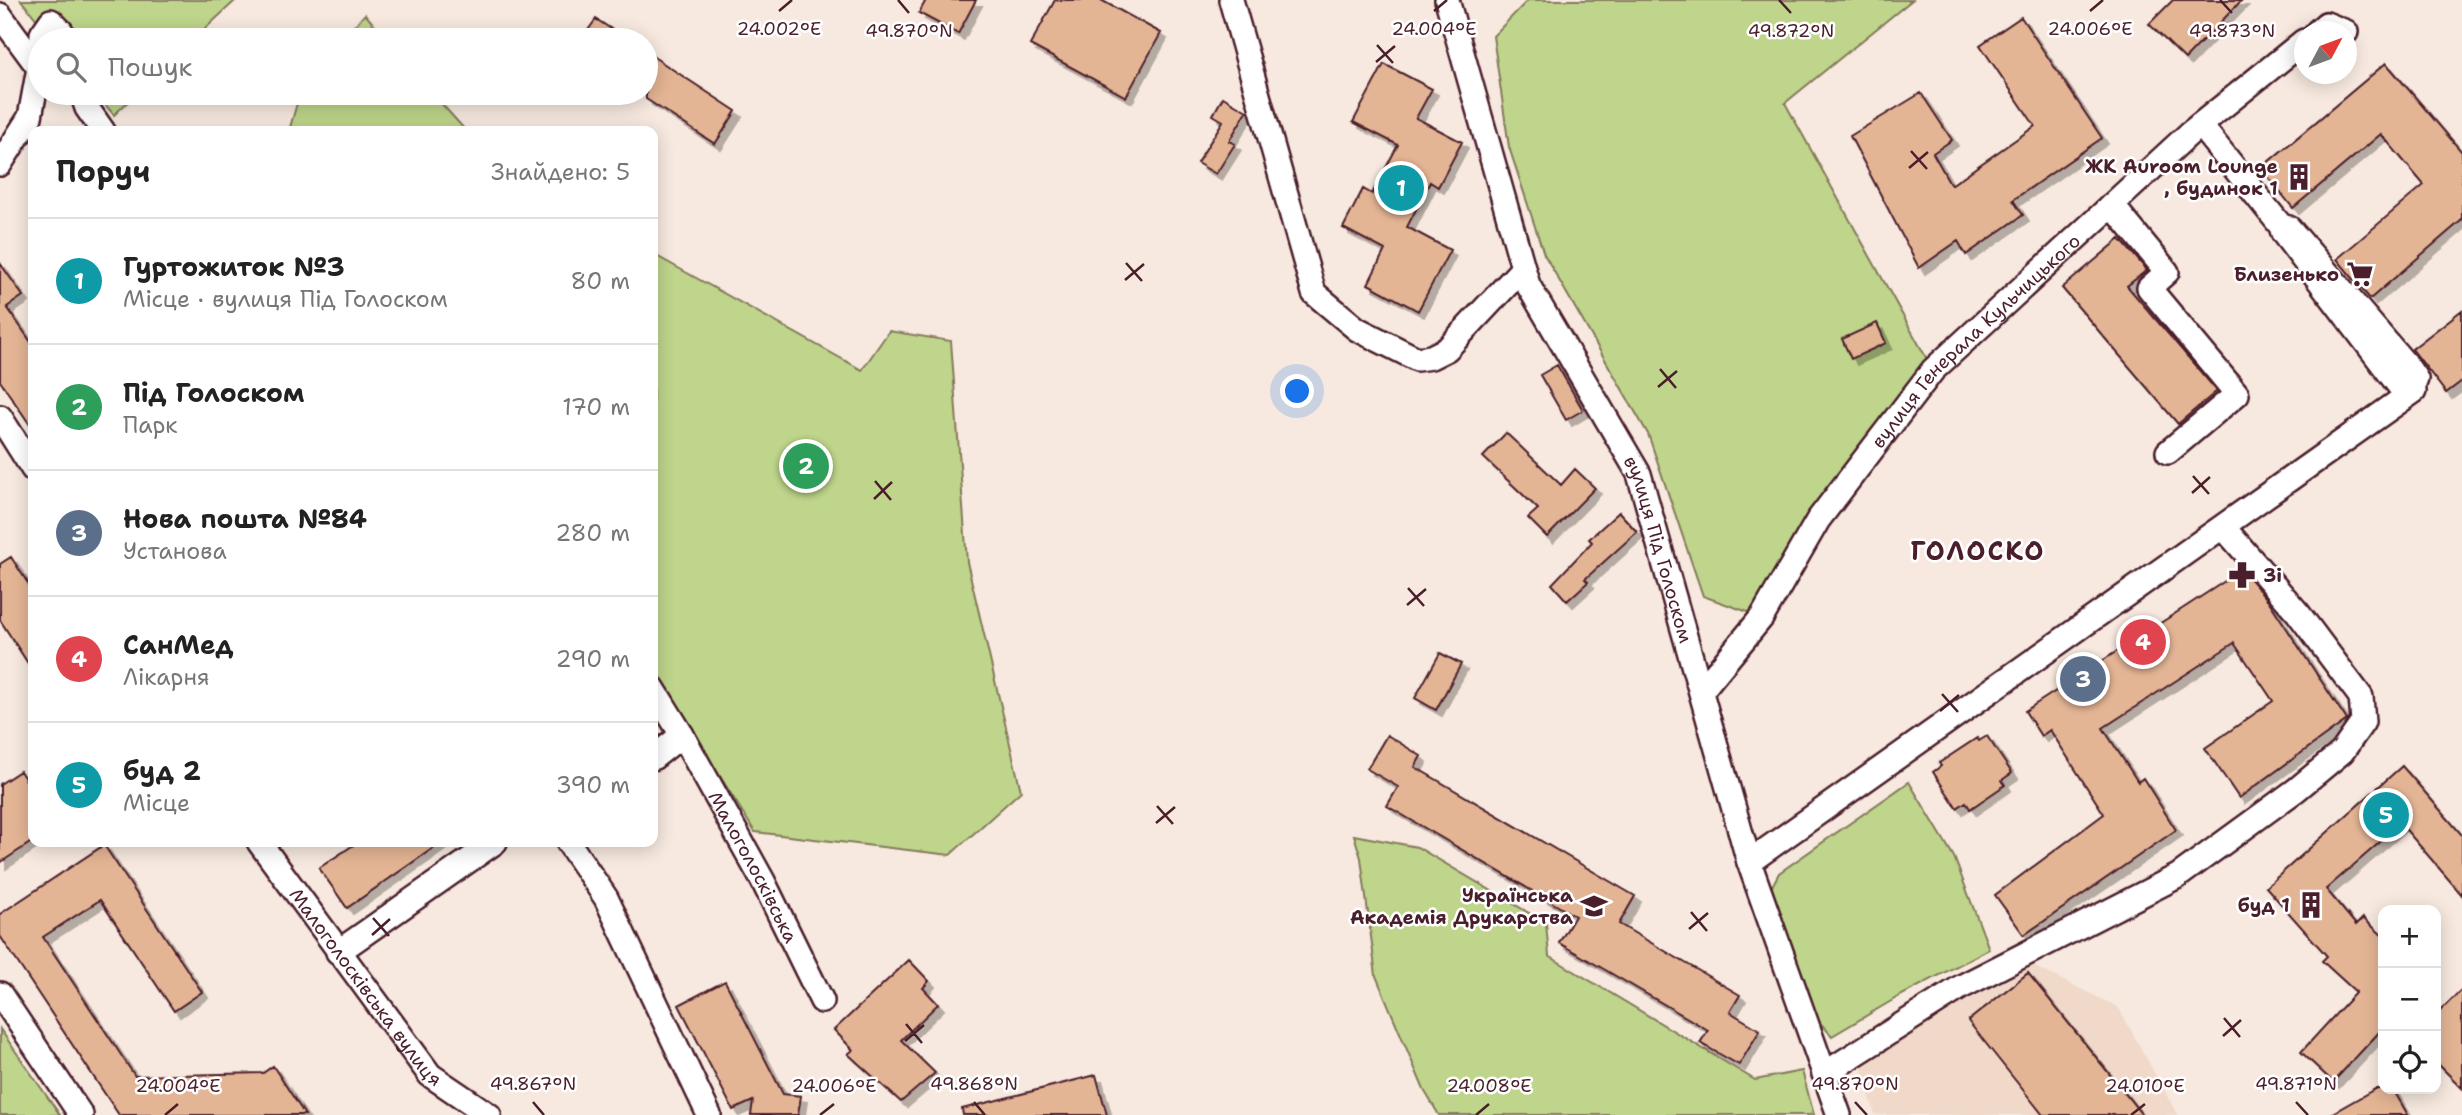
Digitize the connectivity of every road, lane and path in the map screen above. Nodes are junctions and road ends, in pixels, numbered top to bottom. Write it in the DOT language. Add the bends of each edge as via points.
graph roads {
  1 [pos="1231,0"];
  2 [pos="1447,0"];
  3 [pos="0,15"];
  4 [pos="2294,50"];
  5 [pos="28,52"];
  6 [pos="32,105"];
  7 [pos="86,105"];
  8 [pos="2200,125"];
  9 [pos="100,126"];
  10 [pos="0,164"];
  11 [pos="2112,205"];
  12 [pos="1522,269"];
  13 [pos="0,417"];
  14 [pos="2168,452"];
  15 [pos="28,461"];
  16 [pos="2224,528"];
  17 [pos="1702,690"];
  18 [pos="658,696"];
  19 [pos="682,734"];
  20 [pos="658,754"];
  21 [pos="263,847"];
  22 [pos="488,847"];
  23 [pos="571,847"];
  24 [pos="1749,862"];
  25 [pos="338,952"];
  26 [pos="0,993"];
  27 [pos="822,1002"];
  28 [pos="1824,1074"];
  29 [pos="81,1115"];
  30 [pos="489,1115"];
  31 [pos="709,1115"];
  32 [pos="1839,1115"];
  1 -- 12 [label="street" via="1314,293 1357,329 1417,359 1431,358 1447,349"];
  2 -- 12 [label="street, вулиця Під Голоском"];
  3 -- 5 [label="street"];
  4 -- 8 [label="street, вулиця Генерала Кульчицького"];
  6 -- 10 [label="street" via="30,117"];
  7 -- 9 [label="street"];
  8 -- 11 [label="street, вулиця Генерала Кульчицького"];
  8 -- 16 [label="street" via="2400,387 2414,391"];
  11 -- 14 [label="street" via="2166,272 2149,288 2237,394"];
  11 -- 17 [label="street, вулиця Генерала Кульчицького" via="1933,370 1818,520 1762,617"];
  12 -- 17 [label="street, вулиця Під Голоском" via="1639,474"];
  13 -- 15 [label="street"];
  16 -- 24 [label="street"];
  16 -- 28 [label="street" via="2298,613 2361,697 2364,722 2342,752 2178,876 1961,987"];
  17 -- 24 [label="street, вулиця Під Голоском"];
  18 -- 19 [label="street, Малоголосківська"];
  19 -- 20 [label="street"];
  19 -- 27 [label="street, Малоголосківська" via="764,881"];
  21 -- 25 [label="street, Малоголосківська вулиця"];
  22 -- 25 [label="street"];
  23 -- 31 [label="street" via="606,898"];
  24 -- 28 [label="street, вулиця Під Голоском"];
  25 -- 30 [label="street, Малоголосківська вулиця" via="430,1075"];
  26 -- 29 [label="street"];
  28 -- 32 [label="street, вулиця Під Голоском"];
}
